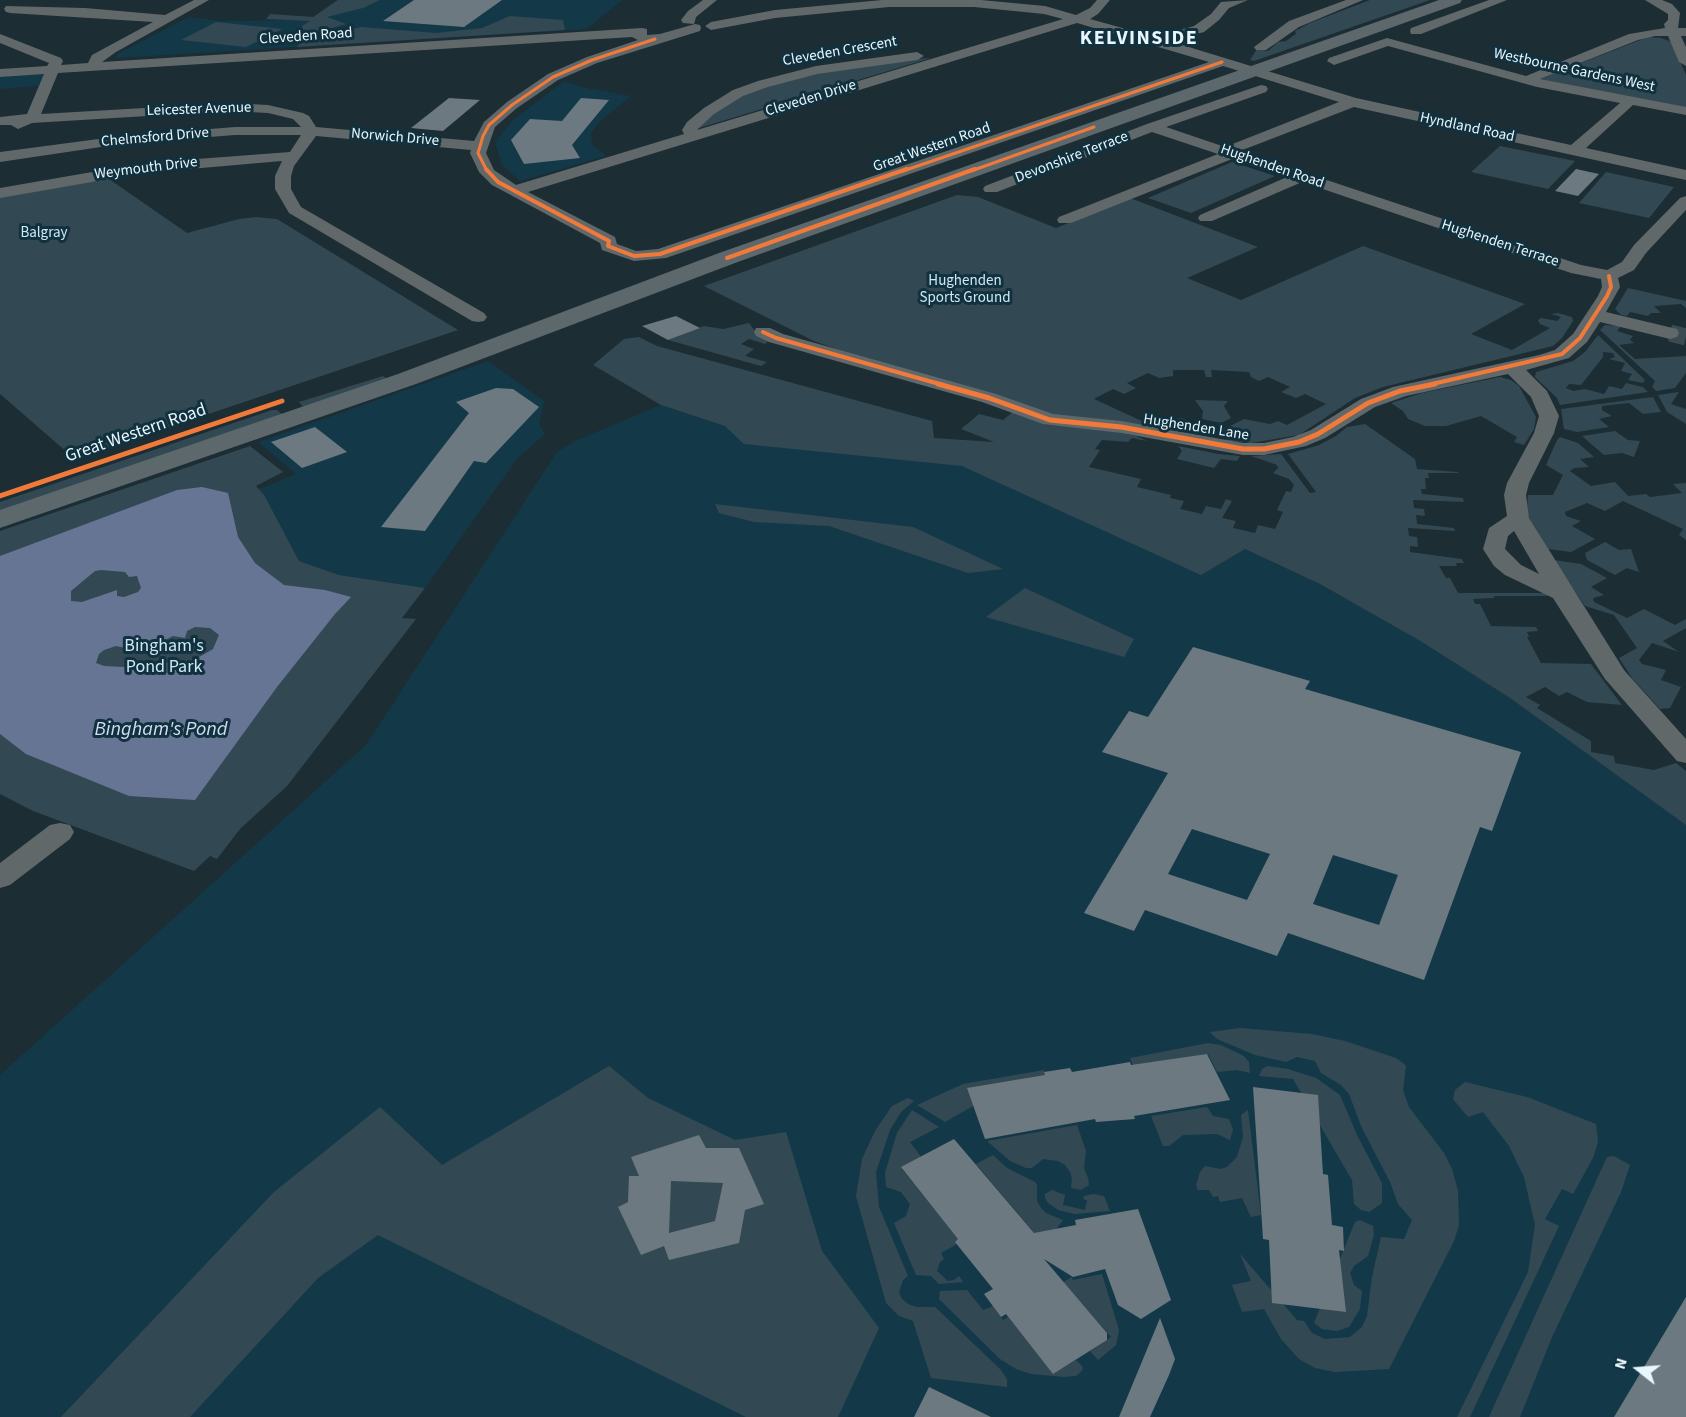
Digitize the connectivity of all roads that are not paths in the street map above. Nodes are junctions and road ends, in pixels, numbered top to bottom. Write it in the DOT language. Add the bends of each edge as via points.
graph roads {
  1 [pos="23,0"];
  2 [pos="203,0"];
  3 [pos="711,0"];
  4 [pos="1104,0"];
  5 [pos="1242,0"];
  6 [pos="1357,0"];
  7 [pos="1501,0"];
  8 [pos="1651,0"];
  9 [pos="1452,1"];
  10 [pos="890,2"];
  11 [pos="997,2"];
  12 [pos="1478,8"];
  13 [pos="5,13"];
  14 [pos="168,19"];
  15 [pos="1077,19"];
  16 [pos="699,22"];
  17 [pos="1416,31"];
  18 [pos="1679,32"];
  19 [pos="640,35"];
  20 [pos="661,35"];
  21 [pos="0,38"];
  22 [pos="1155,41"];
  23 [pos="1261,47"];
  24 [pos="624,49"];
  25 [pos="947,58"];
  26 [pos="1334,61"];
  27 [pos="95,62"];
  28 [pos="1222,62"];
  29 [pos="1686,62"];
  30 [pos="54,65"];
  31 [pos="1251,70"];
  32 [pos="0,73"];
  33 [pos="1527,80"];
  34 [pos="1261,89"];
  35 [pos="1630,101"];
  36 [pos="1353,102"];
  37 [pos="1686,111"];
  38 [pos="29,120"];
  39 [pos="0,122"];
  40 [pos="1152,127"];
  41 [pos="311,131"];
  42 [pos="0,132"];
  43 [pos="692,135"];
  44 [pos="479,146"];
  45 [pos="1574,151"];
  46 [pos="1228,153"];
  47 [pos="293,156"];
  48 [pos="0,158"];
  49 [pos="1686,175"];
  50 [pos="1300,177"];
  51 [pos="991,189"];
  52 [pos="514,191"];
  53 [pos="0,193"];
  54 [pos="1686,201"];
  55 [pos="1391,208"];
  56 [pos="1206,218"];
  57 [pos="1065,220"];
  58 [pos="727,258"];
  59 [pos="1609,276"];
  60 [pos="1595,315"];
  61 [pos="478,317"];
  62 [pos="763,332"];
  63 [pos="1670,333"];
  64 [pos="1511,366"];
  65 [pos="0,496"];
  66 [pos="1518,518"];
  67 [pos="0,519"];
  68 [pos="1562,593"];
  69 [pos="1686,755"];
  70 [pos="60,832"];
  71 [pos="0,878"];
  1 -- 13 [label="street"];
  2 -- 14 [label="street"];
  3 -- 16 [label="street"];
  4 -- 15 [label="street, Cleveden Drive" via="1091,14"];
  5 -- 22 [label="street" via="1225,5 1199,29"];
  6 -- 23 [label="street" via="1294,24"];
  7 -- 12 [label="street"];
  8 -- 18 [label="street" via="1674,13 1670,24"];
  9 -- 12 [label="street"];
  9 -- 31 [label="main road, Great Western Road"];
  10 -- 11 [label="street, Cleveden Road"];
  10 -- 16 [label="street, Cleveden Road"];
  11 -- 15 [label="street, Cleveden Road"];
  12 -- 17 [label="street"];
  13 -- 14 [label="street" via="85,12"];
  14 -- 27 [label="street"];
  15 -- 22 [label="street, Cleveden Road"];
  15 -- 25 [label="street, Cleveden Drive"];
  16 -- 20 [label="street, Cleveden Road"];
  18 -- 29 [label="street"];
  18 -- 33 [label="street" via="1634,37"];
  19 -- 20 [label="street, Cleveden Road"];
  19 -- 24 [label="street"];
  19 -- 27 [label="street, Cleveden Road" via="615,33"];
  20 -- 24 [label="street"];
  21 -- 30 [label="street"];
  22 -- 28 [label="street, Cleveden Road"];
  24 -- 44 [label="street" via="553,77 489,125"];
  25 -- 43 [label="street, Cleveden Drive"];
  25 -- 43 [label="street, Cleveden Crescent" via="919,56 866,61 776,80 722,102 692,125"];
  26 -- 33 [label="street, Westbourne Gardens West" via="1387,42"];
  27 -- 30 [label="street, Cleveden Road"];
  28 -- 31 [label="street, Cleveden Road"];
  28 -- 52 [label="street, Great Western Road" via="648,256 628,255 608,246 609,241"];
  30 -- 32 [label="street, Cleveden Road"];
  30 -- 38 [label="street"];
  31 -- 36 [label="street, Hyndland Road"];
  31 -- 58 [label="main road, Great Western Road"];
  33 -- 35 [label="street, Westbourne Gardens West"];
  34 -- 40 [label="street, Devonshire Terrace"];
  35 -- 37 [label="street, Westbourne Gardens West"];
  35 -- 45 [label="street"];
  36 -- 45 [label="street, Hyndland Road"];
  36 -- 46 [label="street"];
  38 -- 39 [label="street, Leicester Avenue"];
  38 -- 41 [label="street, Leicester Avenue" via="244,107 298,116"];
  38 -- 42 [label="street"];
  40 -- 46 [label="street, Hughenden Road"];
  40 -- 51 [label="street, Devonshire Terrace"];
  41 -- 44 [label="street, Norwich Drive"];
  41 -- 47 [label="street"];
  41 -- 48 [label="street, Chelmsford Drive" via="165,136"];
  43 -- 52 [label="street, Cleveden Drive"];
  44 -- 52 [label="street" via="480,161 487,172"];
  45 -- 49 [label="street, Hyndland Road"];
  46 -- 50 [label="street, Hughenden Road"];
  46 -- 57 [label="street"];
  47 -- 53 [label="street, Weymouth Drive" via="144,168"];
  47 -- 61 [label="street" via="283,189 295,210"];
  50 -- 55 [label="street, Hughenden Road"];
  50 -- 56 [label="street"];
  54 -- 59 [label="street" via="1628,266"];
  55 -- 59 [label="street, Hughenden Terrace"];
  58 -- 65 [label="main road, Great Western Road" via="569,306"];
  58 -- 67 [label="main road, Great Western Road" via="427,372"];
  59 -- 60 [label="street, Hughenden Lane" via="1611,287"];
  60 -- 63 [label="street"];
  60 -- 64 [label="street, Hughenden Lane" via="1580,338 1562,354"];
  62 -- 64 [label="street, Hughenden Lane" via="989,398 1050,420 1243,449 1299,442 1381,398"];
  64 -- 66 [label="street" via="1540,395 1549,416 1518,483"];
  66 -- 68 [label="street"];
  66 -- 68 [label="street" via="1497,532 1494,549 1513,570"];
  68 -- 69 [label="street" via="1614,674"];
  70 -- 71 [label="street"];
}
